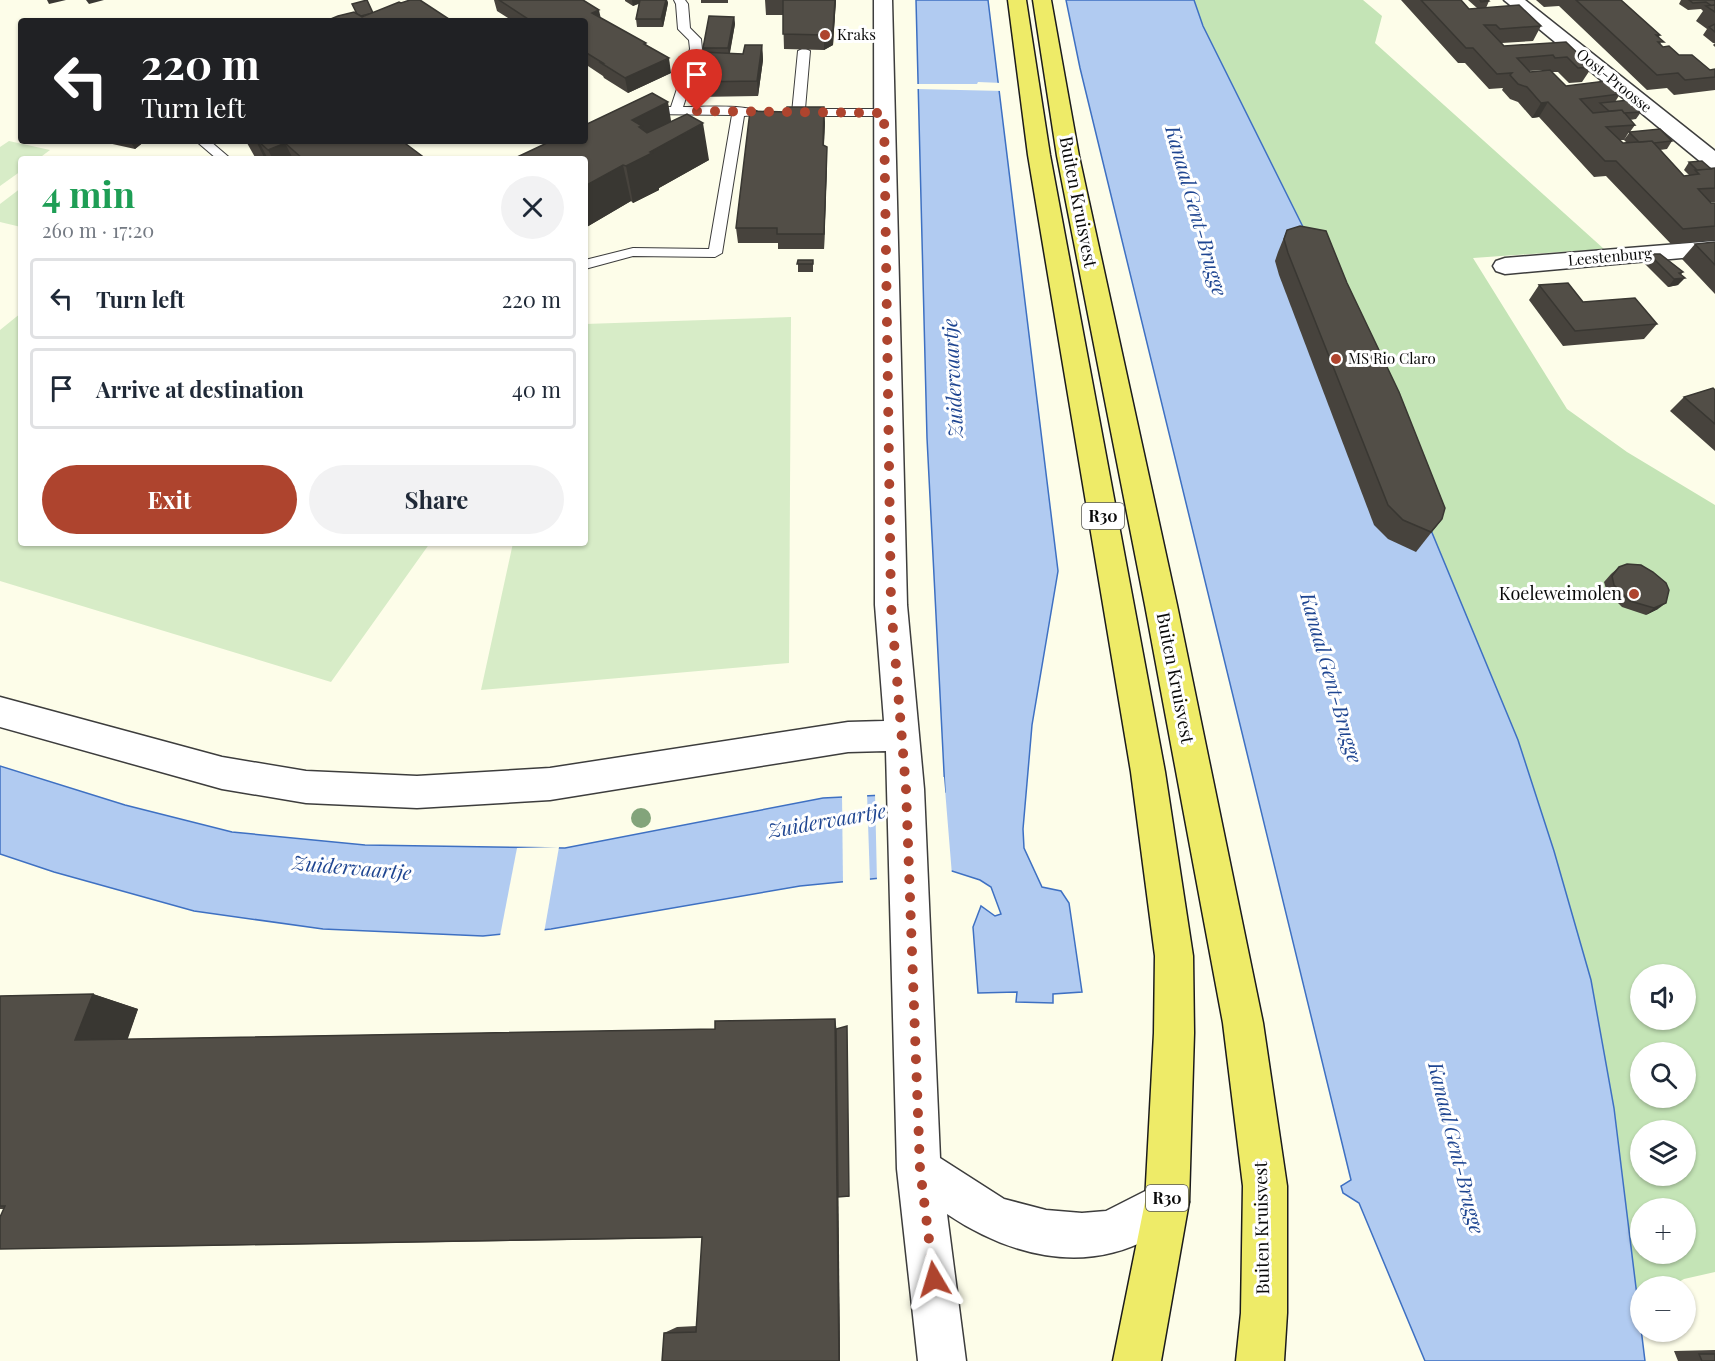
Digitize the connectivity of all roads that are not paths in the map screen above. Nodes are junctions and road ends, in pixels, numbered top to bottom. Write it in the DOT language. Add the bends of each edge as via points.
graph roads {
  1 [pos="679,0"];
  2 [pos="883,0"];
  3 [pos="1017,0"];
  4 [pos="1042,0"];
  5 [pos="1513,0"];
  6 [pos="804,51"];
  7 [pos="646,110"];
  8 [pos="676,110"];
  9 [pos="739,111"];
  10 [pos="762,112"];
  11 [pos="884,113"];
  12 [pos="206,144"];
  13 [pos="221,156"];
  14 [pos="1715,162"];
  15 [pos="1715,248"];
  16 [pos="588,264"];
  17 [pos="1506,266"];
  18 [pos="0,712"];
  19 [pos="901,736"];
  20 [pos="920,1169"];
  21 [pos="1167,1202"];
  22 [pos="942,1361"];
  23 [pos="1137,1361"];
  24 [pos="1260,1361"];
  1 -- 8 [label="lane" via="684,29 694,39 696,49"];
  2 -- 11 [label="street"];
  3 -- 21 [label="main road, Buiten Kruisvest / R30" via="1039,155 1148,772 1174,956"];
  4 -- 24 [label="main road, Buiten Kruisvest / R30" via="1071,168 1243,1023 1265,1186"];
  5 -- 14 [label="street, Oost-Proosse"];
  6 -- 11 [label="lane" via="792,112"];
  7 -- 8 [label="lane"];
  8 -- 9 [label="lane"];
  9 -- 10 [label="lane"];
  9 -- 16 [label="lane" via="715,253 633,252"];
  11 -- 19 [label="street" via="891,605"];
  12 -- 13 [label="lane"];
  15 -- 17 [label="street, Leestenburg"];
  18 -- 19 [label="street" via="222,772 306,787 417,792 550,784 848,736"];
  19 -- 20 [label="street"];
  20 -- 21 [label="street" via="975,1208 1016,1228 1055,1235 1090,1237 1119,1229"];
  20 -- 22 [label="street"];
  21 -- 23 [label="main road, Buiten Kruisvest / R30"];
}
